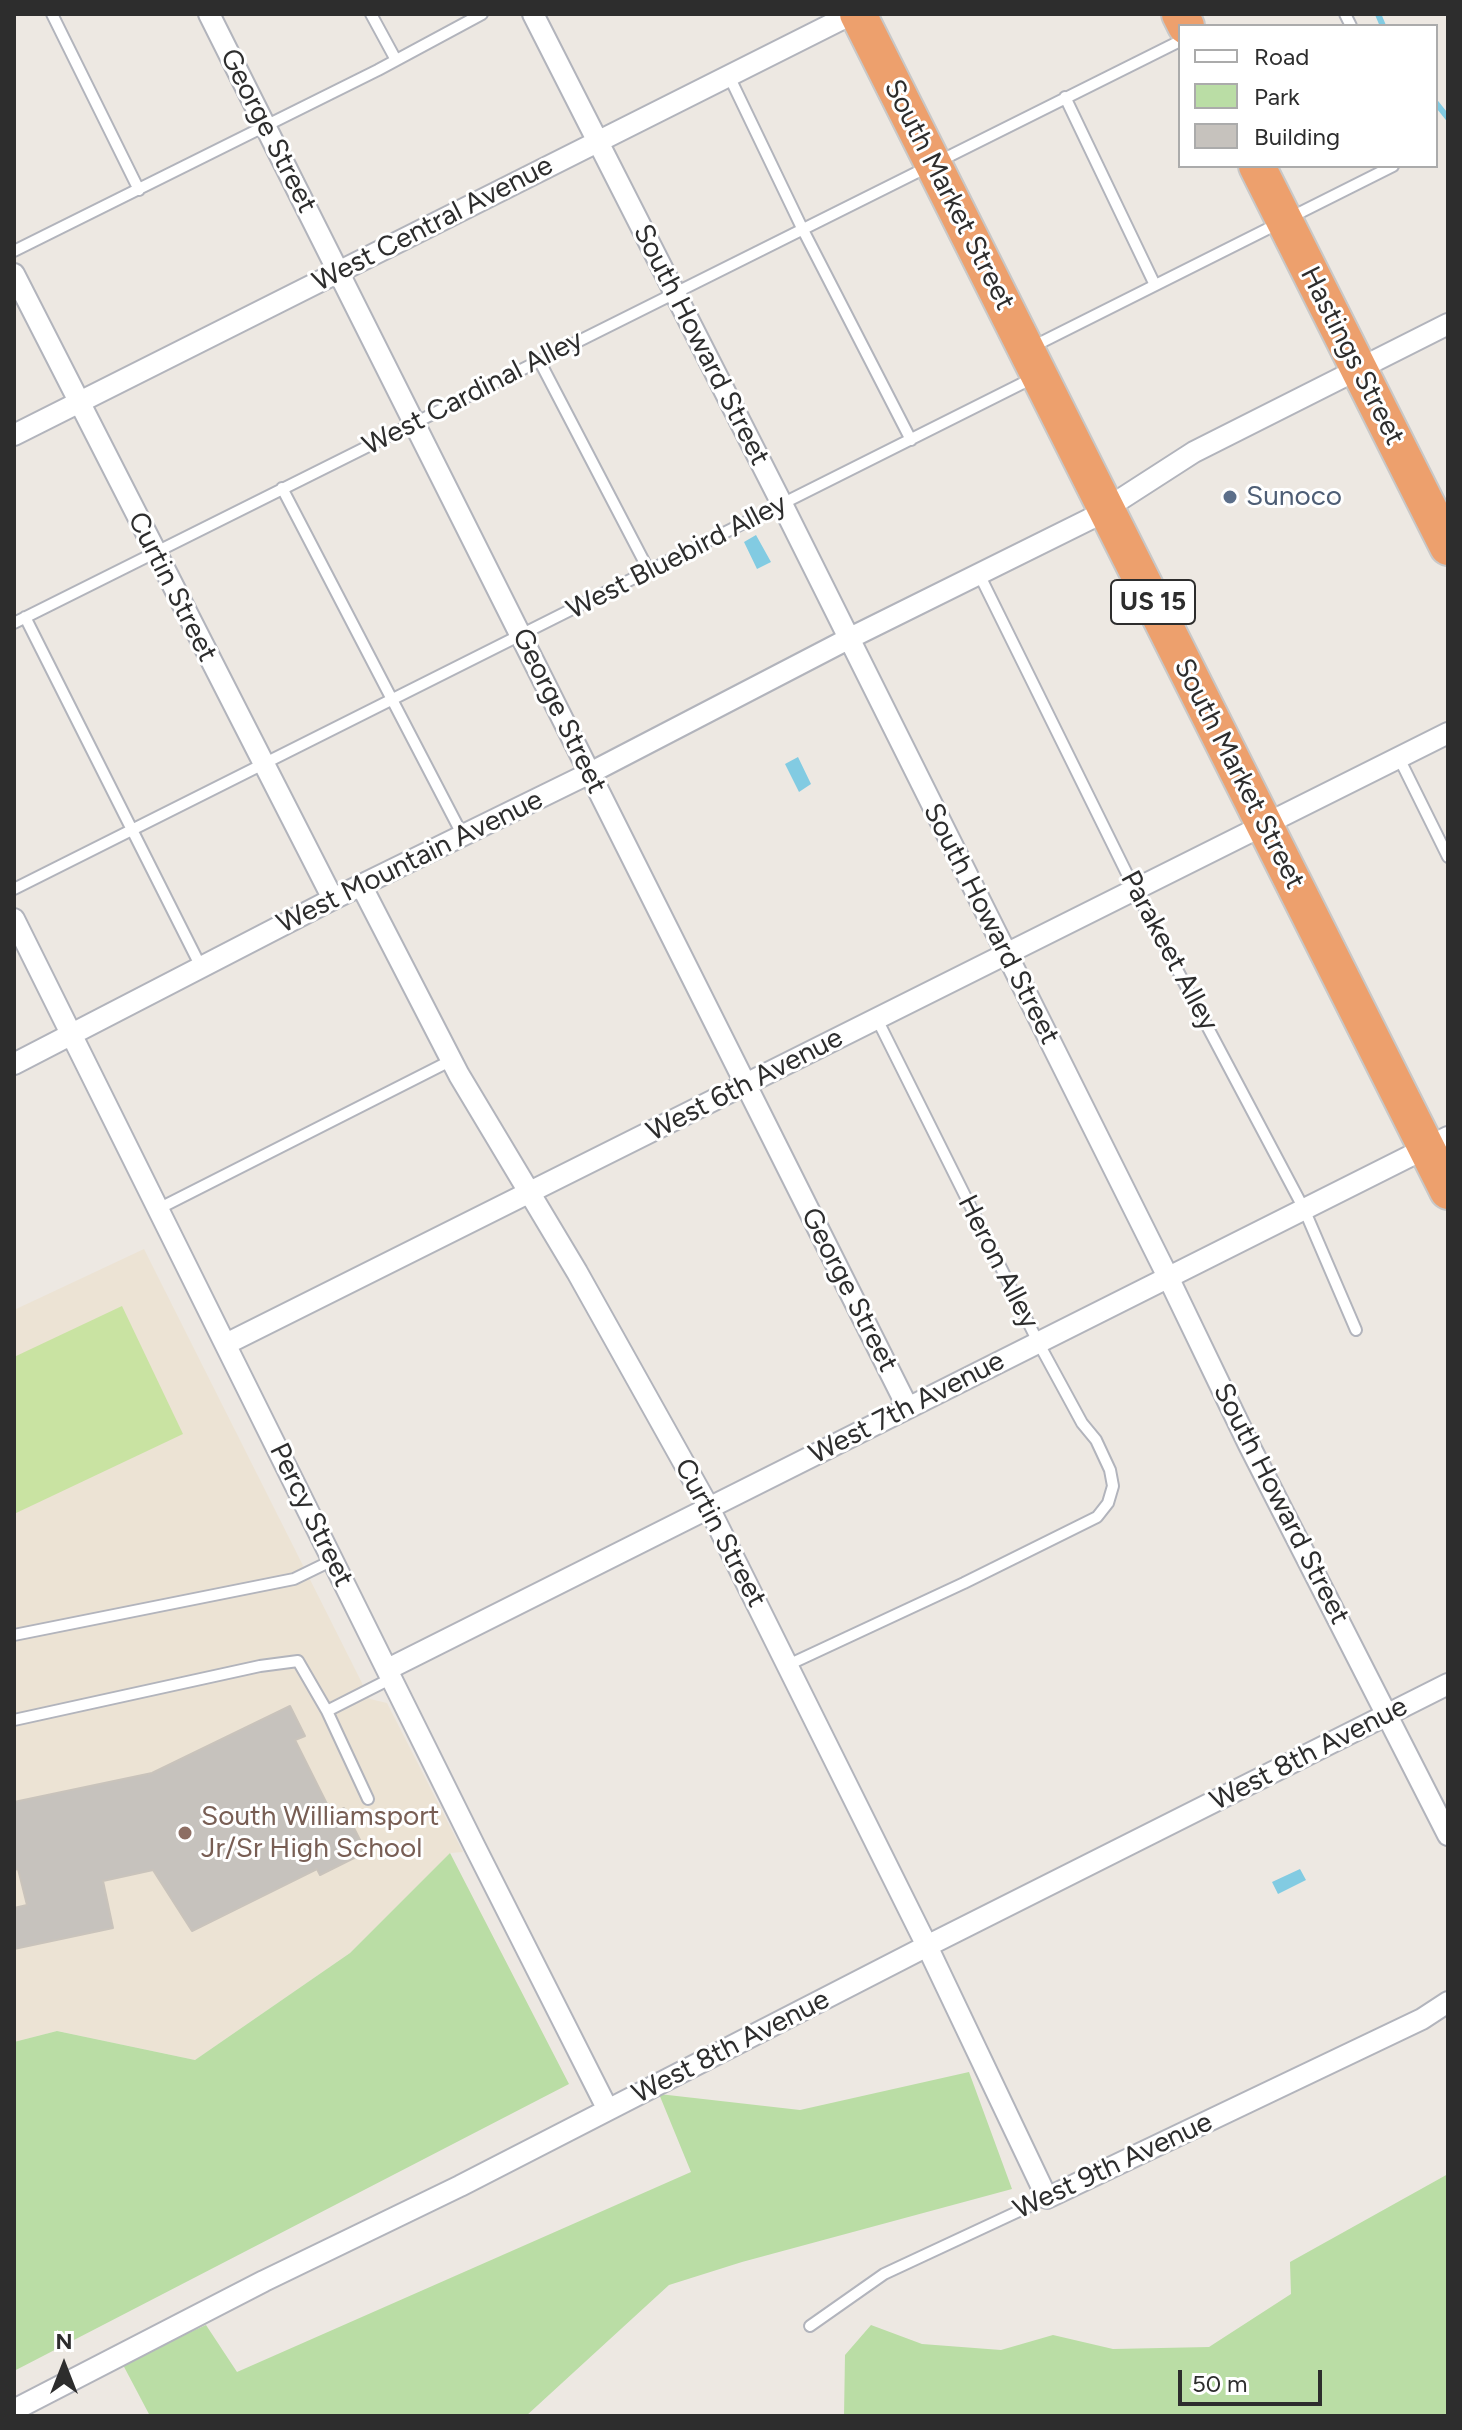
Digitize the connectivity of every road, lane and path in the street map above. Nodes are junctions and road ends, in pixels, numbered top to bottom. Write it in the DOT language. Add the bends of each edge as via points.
graph roads {
  1 [pos="52,14"];
  2 [pos="209,14"];
  3 [pos="371,14"];
  4 [pos="482,14"];
  5 [pos="533,14"];
  6 [pos="855,14"];
  7 [pos="1178,42"];
  8 [pos="396,60"];
  9 [pos="729,76"];
  10 [pos="1065,97"];
  11 [pos="265,126"];
  12 [pos="597,142"];
  13 [pos="932,163"];
  14 [pos="1258,168"];
  15 [pos="1389,168"];
  16 [pos="139,190"];
  17 [pos="1284,220"];
  18 [pos="802,228"];
  19 [pos="14,251"];
  20 [pos="340,271"];
  21 [pos="14,274"];
  22 [pos="1155,285"];
  23 [pos="673,292"];
  24 [pos="1448,324"];
  25 [pos="539,360"];
  26 [pos="1032,362"];
  27 [pos="1359,369"];
  28 [pos="78,403"];
  29 [pos="415,422"];
  30 [pos="14,435"];
  31 [pos="911,440"];
  32 [pos="282,488"];
  33 [pos="782,504"];
  34 [pos="1106,508"];
  35 [pos="1448,547"];
  36 [pos="154,552"];
  37 [pos="649,571"];
  38 [pos="979,574"];
  39 [pos="25,617"];
  40 [pos="14,623"];
  41 [pos="521,635"];
  42 [pos="848,639"];
  43 [pos="392,700"];
  44 [pos="1448,733"];
  45 [pos="1399,758"];
  46 [pos="263,764"];
  47 [pos="590,773"];
  48 [pos="1265,825"];
  49 [pos="132,830"];
  50 [pos="463,836"];
  51 [pos="1448,857"];
  52 [pos="361,885"];
  53 [pos="14,889"];
  54 [pos="1135,890"];
  55 [pos="333,899"];
  56 [pos="14,919"];
  57 [pos="1006,954"];
  58 [pos="201,967"];
  59 [pos="877,1019"];
  60 [pos="72,1034"];
  61 [pos="452,1060"];
  62 [pos="14,1064"];
  63 [pos="745,1085"];
  64 [pos="1437,1142"];
  65 [pos="1448,1191"];
  66 [pos="529,1193"];
  67 [pos="158,1209"];
  68 [pos="1304,1209"];
  69 [pos="1168,1277"];
  70 [pos="1356,1330"];
  71 [pos="1038,1342"];
  72 [pos="226,1344"];
  73 [pos="908,1408"];
  74 [pos="709,1508"];
  75 [pos="333,1560"];
  76 [pos="14,1635"];
  77 [pos="788,1665"];
  78 [pos="390,1673"];
  79 [pos="1448,1684"];
  80 [pos="327,1711"];
  81 [pos="1387,1715"];
  82 [pos="14,1720"];
  83 [pos="368,1799"];
  84 [pos="1448,1835"];
  85 [pos="927,1946"];
  86 [pos="1448,2002"];
  87 [pos="608,2110"];
  88 [pos="1047,2198"];
  89 [pos="810,2326"];
  90 [pos="14,2410"];
  1 -- 16 [label="lane"];
  2 -- 11 [label="street, George Street"];
  3 -- 8 [label="lane"];
  4 -- 8 [label="lane"];
  5 -- 12 [label="street, South Howard Street"];
  6 -- 9 [label="street, West Central Avenue"];
  6 -- 13 [label="highway, South Market Street / US 15"];
  7 -- 10 [label="lane, West Cardinal Alley"];
  8 -- 11 [label="lane"];
  9 -- 12 [label="street, West Central Avenue"];
  9 -- 18 [label="lane"];
  10 -- 13 [label="lane, West Cardinal Alley"];
  10 -- 22 [label="lane"];
  11 -- 16 [label="lane"];
  11 -- 20 [label="street, George Street"];
  12 -- 20 [label="street, West Central Avenue"];
  12 -- 23 [label="street, South Howard Street"];
  13 -- 18 [label="lane, West Cardinal Alley"];
  13 -- 26 [label="highway, South Market Street / US 15"];
  14 -- 17 [label="highway, Hastings Street"];
  15 -- 17 [label="lane, West Bluebird Alley"];
  16 -- 19 [label="lane"];
  17 -- 22 [label="lane, West Bluebird Alley"];
  17 -- 27 [label="highway, Hastings Street"];
  18 -- 23 [label="lane, West Cardinal Alley"];
  18 -- 31 [label="lane"];
  20 -- 28 [label="street, West Central Avenue"];
  20 -- 29 [label="street, George Street"];
  21 -- 28 [label="street, Curtin Street"];
  22 -- 26 [label="lane, West Bluebird Alley"];
  23 -- 25 [label="lane, West Cardinal Alley"];
  23 -- 33 [label="street, South Howard Street"];
  24 -- 27 [label="street, West Mountain Avenue"];
  25 -- 29 [label="lane, West Cardinal Alley"];
  25 -- 37 [label="lane"];
  26 -- 31 [label="lane, West Bluebird Alley"];
  26 -- 34 [label="highway, South Market Street / US 15"];
  27 -- 34 [label="street, West Mountain Avenue" via="1194,452"];
  27 -- 35 [label="highway, Hastings Street"];
  28 -- 30 [label="street, West Central Avenue"];
  28 -- 36 [label="street, Curtin Street"];
  29 -- 32 [label="lane, West Cardinal Alley"];
  29 -- 41 [label="street, George Street"];
  31 -- 33 [label="lane, West Bluebird Alley"];
  32 -- 36 [label="lane, West Cardinal Alley"];
  32 -- 43 [label="lane"];
  33 -- 37 [label="lane, West Bluebird Alley"];
  33 -- 42 [label="street, South Howard Street"];
  34 -- 38 [label="street, West Mountain Avenue"];
  34 -- 48 [label="highway, South Market Street / US 15"];
  36 -- 39 [label="lane, West Cardinal Alley"];
  36 -- 46 [label="street, Curtin Street"];
  37 -- 41 [label="lane, West Bluebird Alley"];
  38 -- 42 [label="street, West Mountain Avenue"];
  38 -- 54 [label="lane, Parakeet Alley"];
  39 -- 40 [label="lane, West Cardinal Alley"];
  39 -- 49 [label="lane"];
  41 -- 43 [label="lane, West Bluebird Alley"];
  41 -- 47 [label="street, George Street"];
  42 -- 47 [label="street, West Mountain Avenue"];
  42 -- 57 [label="street, South Howard Street"];
  43 -- 46 [label="lane, West Bluebird Alley"];
  43 -- 50 [label="lane"];
  44 -- 45 [label="street, West 6th Avenue"];
  45 -- 48 [label="street, West 6th Avenue"];
  45 -- 51 [label="lane"];
  46 -- 49 [label="lane, West Bluebird Alley"];
  46 -- 55 [label="street, Curtin Street"];
  47 -- 50 [label="street, West Mountain Avenue"];
  47 -- 63 [label="street, George Street"];
  48 -- 54 [label="street, West 6th Avenue"];
  48 -- 64 [label="highway, South Market Street / US 15"];
  49 -- 53 [label="lane, West Bluebird Alley"];
  49 -- 58 [label="lane"];
  50 -- 52 [label="street, West Mountain Avenue"];
  52 -- 55 [label="street, West Mountain Avenue"];
  52 -- 61 [label="street, Curtin Street"];
  54 -- 57 [label="street, West 6th Avenue"];
  54 -- 68 [label="lane, Parakeet Alley"];
  55 -- 58 [label="street, West Mountain Avenue"];
  56 -- 60 [label="street, Percy Street"];
  57 -- 59 [label="street, West 6th Avenue"];
  57 -- 69 [label="street, South Howard Street"];
  58 -- 60 [label="street, West Mountain Avenue"];
  59 -- 63 [label="street, West 6th Avenue"];
  59 -- 71 [label="lane, Heron Alley"];
  60 -- 62 [label="street, West Mountain Avenue"];
  60 -- 67 [label="street, Percy Street"];
  61 -- 66 [label="street, Curtin Street"];
  61 -- 67 [label="lane"];
  63 -- 66 [label="street, West 6th Avenue"];
  63 -- 73 [label="street, George Street"];
  64 -- 65 [label="highway, South Market Street / US 15"];
  64 -- 68 [label="street, West 7th Avenue"];
  66 -- 72 [label="street, West 6th Avenue"];
  66 -- 74 [label="street, Curtin Street"];
  67 -- 72 [label="street, Percy Street"];
  68 -- 69 [label="street, West 7th Avenue"];
  68 -- 70 [label="lane, Parakeet Alley"];
  69 -- 71 [label="street, West 7th Avenue"];
  69 -- 81 [label="street, South Howard Street"];
  71 -- 73 [label="street, West 7th Avenue"];
  71 -- 77 [label="lane, Heron Alley" via="1110,1470 1108,1503 1097,1517"];
  72 -- 75 [label="street, Percy Street"];
  73 -- 74 [label="street, West 7th Avenue"];
  74 -- 77 [label="street, Curtin Street"];
  74 -- 78 [label="street, West 7th Avenue"];
  75 -- 76 [label="lane" via="294,1579"];
  75 -- 78 [label="street, Percy Street"];
  77 -- 85 [label="street, Curtin Street"];
  78 -- 80 [label="lane"];
  78 -- 87 [label="street, Percy Street"];
  79 -- 81 [label="street, West 8th Avenue"];
  80 -- 82 [label="lane" via="298,1661"];
  80 -- 83 [label="lane"];
  81 -- 84 [label="street, South Howard Street"];
  81 -- 85 [label="street, West 8th Avenue"];
  85 -- 87 [label="street, West 8th Avenue"];
  85 -- 88 [label="street, Curtin Street"];
  86 -- 88 [label="street, West 9th Avenue"];
  87 -- 90 [label="street, West 8th Avenue"];
  88 -- 89 [label="lane, West 9th Avenue" via="884,2274"];
}
